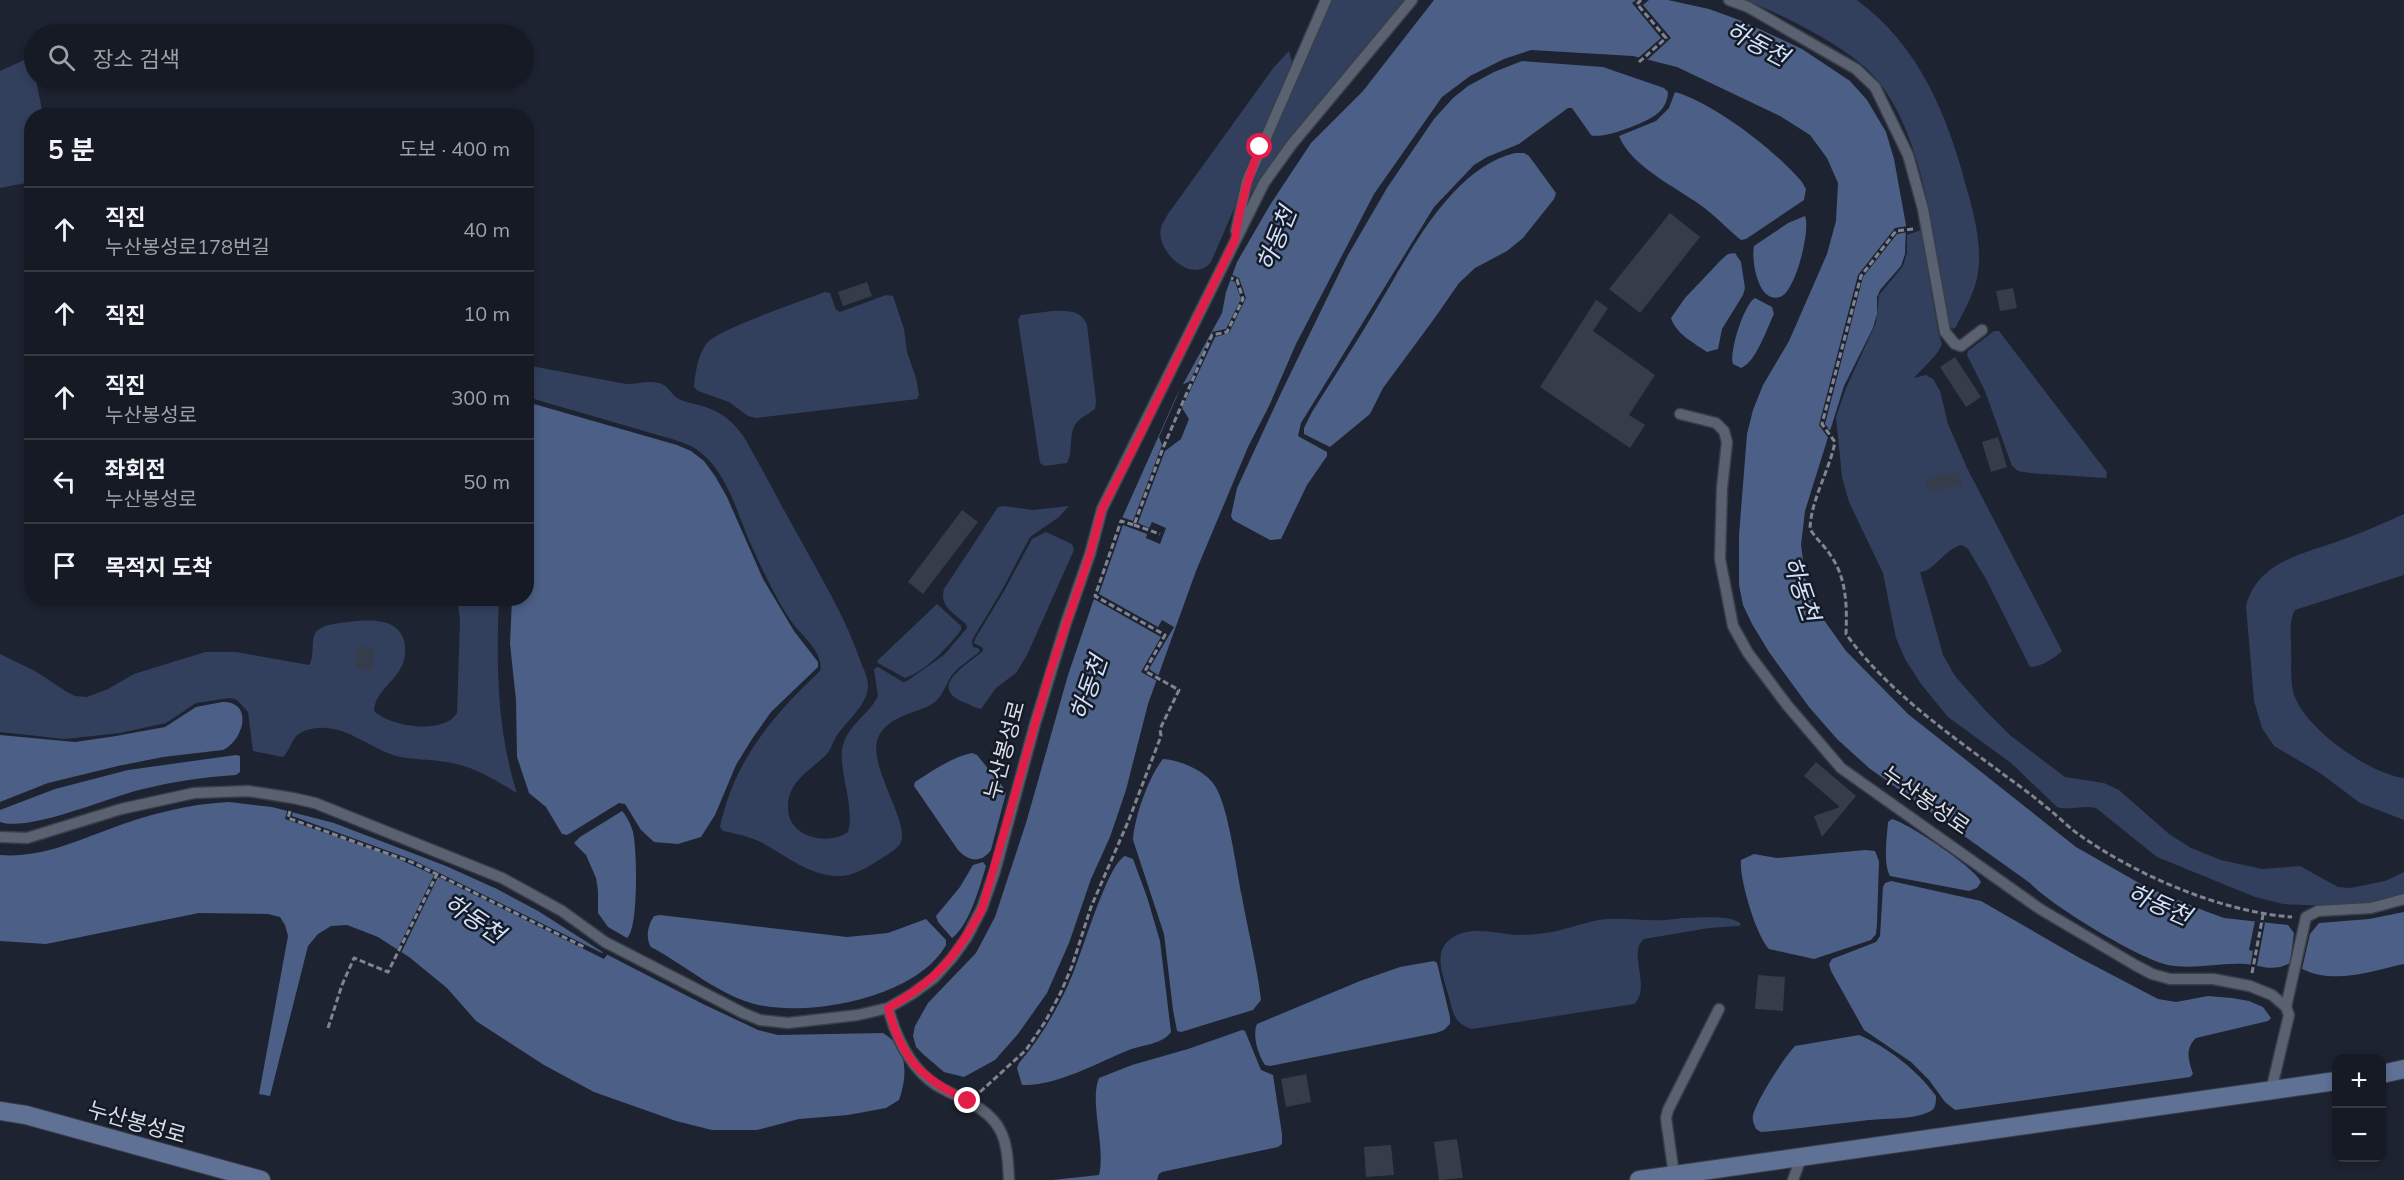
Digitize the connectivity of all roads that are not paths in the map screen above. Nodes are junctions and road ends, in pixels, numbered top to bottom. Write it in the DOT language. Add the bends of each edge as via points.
graph roads {
  1 [pos="1326,0"];
  2 [pos="1412,0"];
  3 [pos="1729,0"];
  4 [pos="1235,240"];
  5 [pos="1982,330"];
  6 [pos="1680,414"];
  7 [pos="0,837"];
  8 [pos="2404,899"];
  9 [pos="2286,1007"];
  10 [pos="888,1008"];
  11 [pos="1719,1010"];
  12 [pos="2404,1069"];
  13 [pos="2386,1073"];
  14 [pos="2332,1082"];
  15 [pos="2271,1091"];
  16 [pos="0,1111"];
  17 [pos="1801,1158"];
  18 [pos="1674,1175"];
  19 [pos="261,1180"];
  20 [pos="1009,1180"];
  21 [pos="1639,1180"];
  22 [pos="1793,1180"];
  1 -- 4 [label="lane" via="1247,181"];
  2 -- 4 [label="lane, 누산봉성로" via="1292,144 1264,183"];
  3 -- 5 [label="lane" via="1856,69 1875,87 1908,155 1923,210 1945,332 1954,344 1961,346"];
  4 -- 10 [label="lane, 누산봉성로" via="1102,509 982,909 967,937 934,978"];
  6 -- 9 [label="lane, 누산봉성로" via="1716,423 1727,442 1720,559 1733,626 1787,705 1841,768 2040,909 2135,965 2170,979 2250,986 2272,995"];
  7 -- 10 [label="lane, 누산봉성로" via="27,838 121,809 194,793 274,794 315,803 502,878 562,911 605,942 760,1020 821,1020"];
  8 -- 9 [label="lane" via="2371,908 2318,911 2306,917"];
  9 -- 15 [label="lane" via="2289,1015"];
  10 -- 20 [label="lane" via="900,1041 915,1065 935,1085 968,1101 994,1121 1006,1144"];
  11 -- 18 [label="lane" via="1668,1110"];
  12 -- 13 [label="street"];
  14 -- 15 [label="street"];
  15 -- 17 [label="street"];
  16 -- 19 [label="street, 누산봉성로" via="27,1115"];
  17 -- 18 [label="street"];
  17 -- 22 [label="lane"];
  18 -- 21 [label="street"];
}
